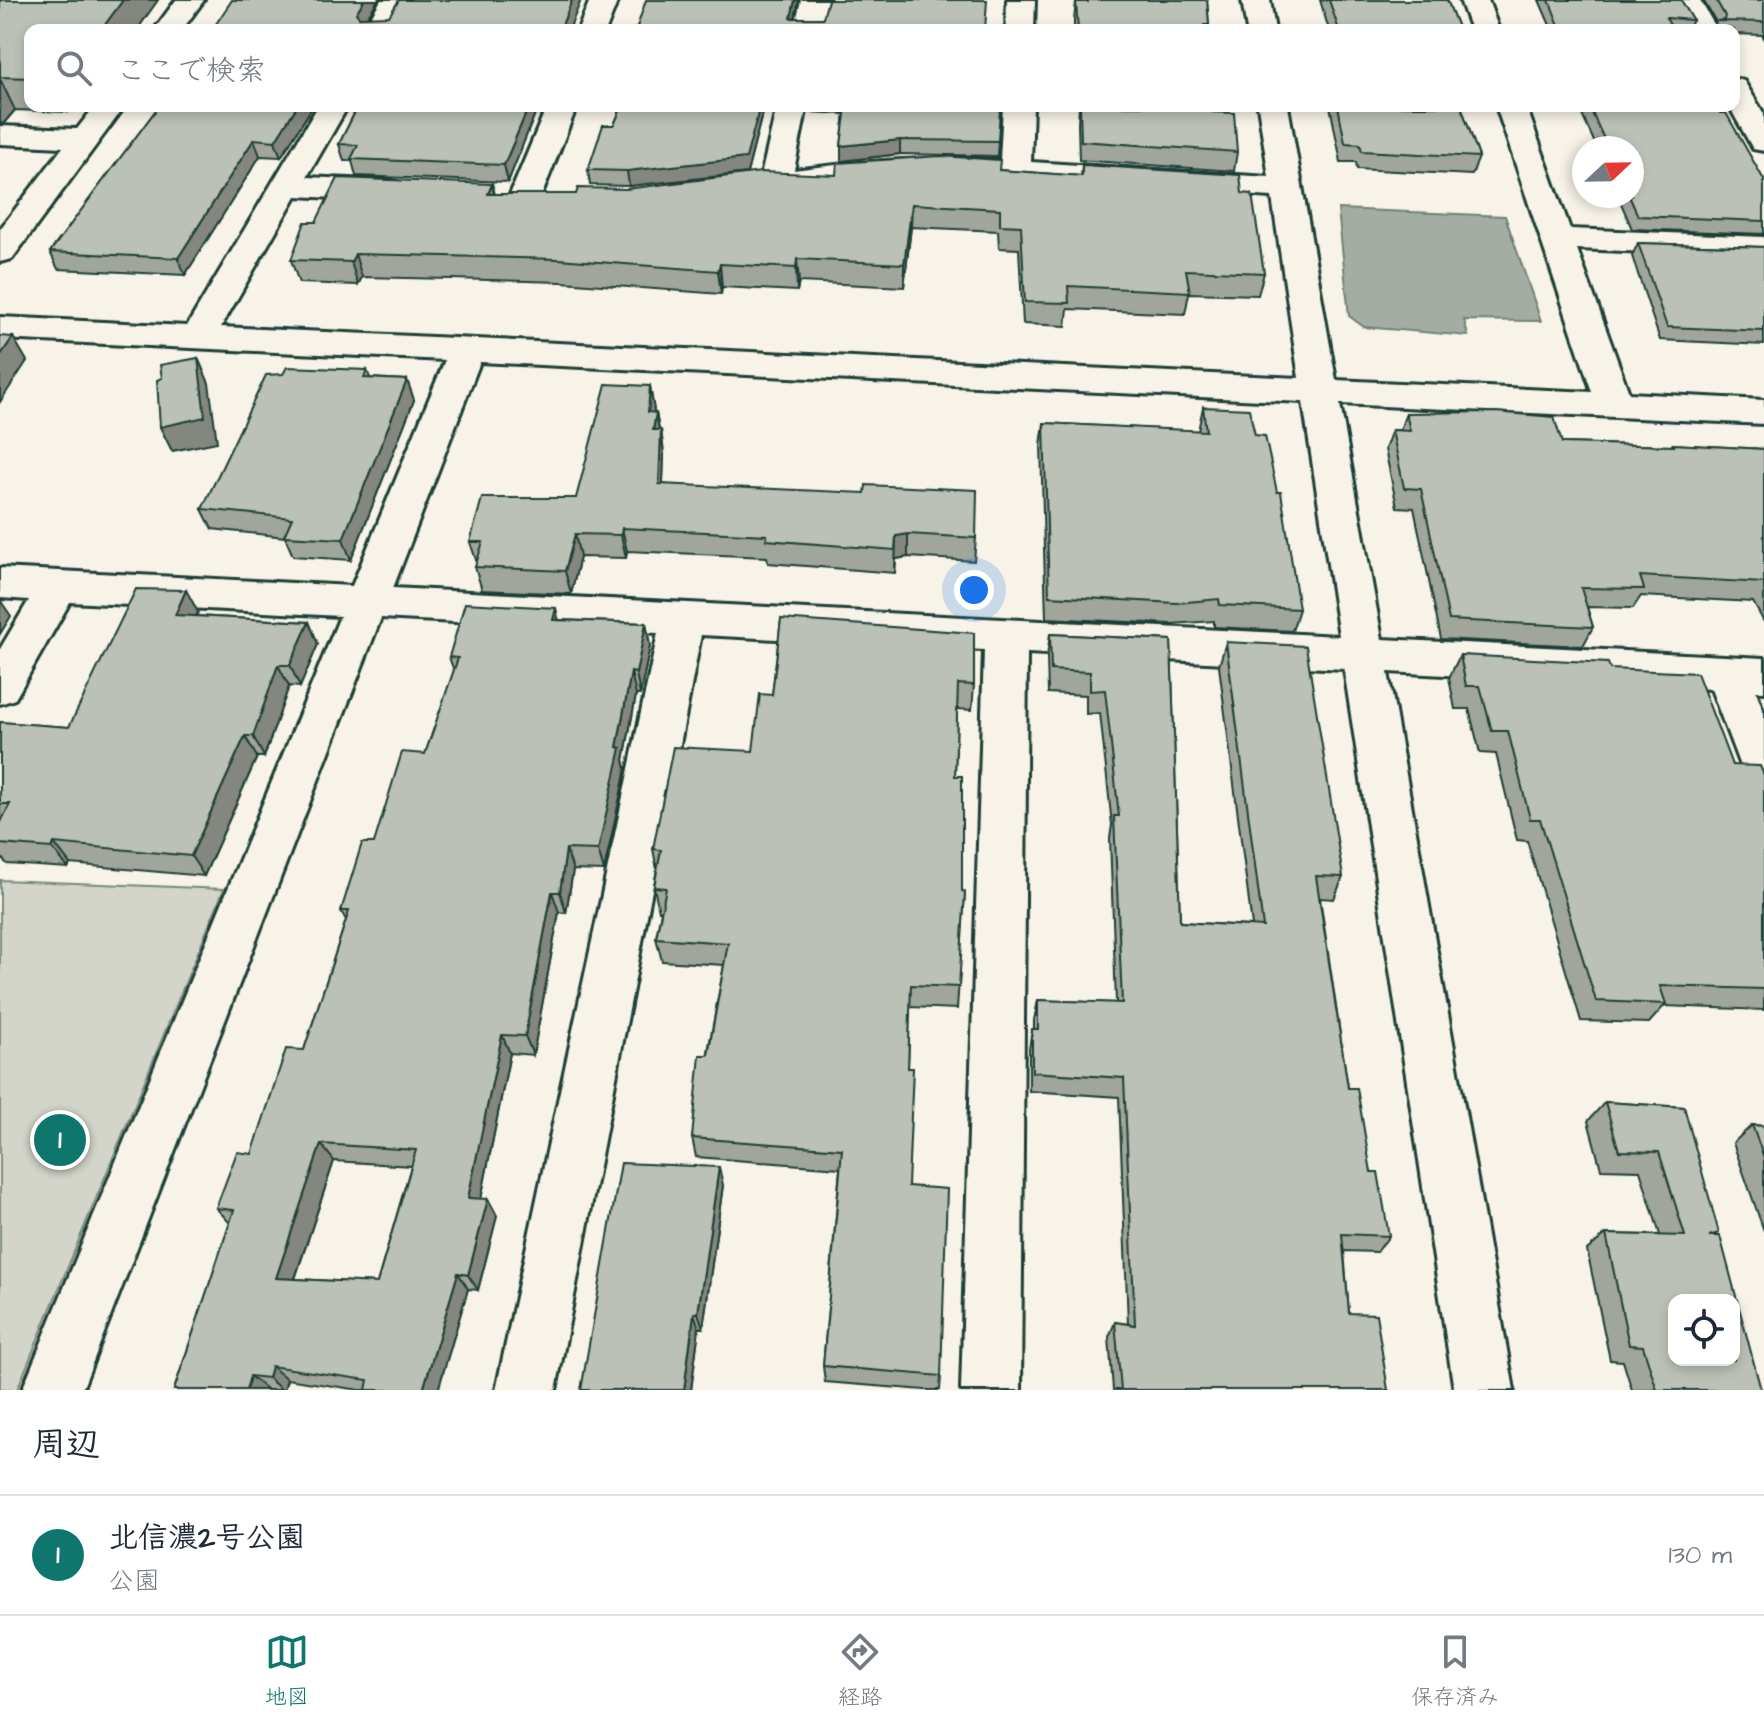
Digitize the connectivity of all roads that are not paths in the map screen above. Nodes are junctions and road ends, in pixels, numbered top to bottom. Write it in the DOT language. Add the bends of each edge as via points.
graph roads {
  1 [pos="190,0"];
  2 [pos="395,0"];
  3 [pos="604,0"];
  4 [pos="815,0"];
  5 [pos="1021,0"];
  6 [pos="1256,0"];
  7 [pos="1474,0"];
  8 [pos="1686,0"];
  9 [pos="172,24"];
  10 [pos="381,24"];
  11 [pos="594,24"];
  12 [pos="809,24"];
  13 [pos="1020,24"];
  14 [pos="1260,24"];
  15 [pos="1483,24"];
  16 [pos="1700,24"];
  17 [pos="1740,98"];
  18 [pos="106,112"];
  19 [pos="329,112"];
  20 [pos="561,112"];
  21 [pos="790,112"];
  22 [pos="1018,112"];
  23 [pos="1274,112"];
  24 [pos="1513,112"];
  25 [pos="0,135"];
  26 [pos="86,139"];
  27 [pos="1764,142"];
  28 [pos="1015,171"];
  29 [pos="286,186"];
  30 [pos="1286,188"];
  31 [pos="429,193"];
  32 [pos="493,196"];
  33 [pos="1557,238"];
  34 [pos="1764,247"];
  35 [pos="0,252"];
  36 [pos="0,328"];
  37 [pos="198,337"];
  38 [pos="467,350"];
  39 [pos="1319,390"];
  40 [pos="1615,405"];
  41 [pos="1764,412"];
  42 [pos="0,583"];
  43 [pos="58,586"];
  44 [pos="367,601"];
  45 [pos="683,617"];
  46 [pos="1006,634"];
  47 [pos="1362,653"];
  48 [pos="1745,674"];
  49 [pos="0,687"];
  50 [pos="1764,774"];
  51 [pos="52,1390"];
  52 [pos="526,1390"];
  53 [pos="991,1390"];
  54 [pos="1484,1390"];
  1 -- 9 [label="street"];
  2 -- 10 [label="street"];
  3 -- 11 [label="street"];
  4 -- 12 [label="street"];
  5 -- 13 [label="street"];
  6 -- 14 [label="street"];
  7 -- 15 [label="street"];
  8 -- 16 [label="street"];
  17 -- 27 [label="street"];
  18 -- 26 [label="street"];
  19 -- 29 [label="street"];
  20 -- 32 [label="street" via="540,198"];
  21 -- 28 [label="street" via="760,185 870,169"];
  22 -- 28 [label="street"];
  23 -- 30 [label="street"];
  24 -- 33 [label="street"];
  25 -- 26 [label="street"];
  26 -- 35 [label="street"];
  28 -- 30 [label="street"];
  29 -- 31 [label="street"];
  29 -- 37 [label="street"];
  30 -- 39 [label="street"];
  33 -- 34 [label="street"];
  33 -- 40 [label="street"];
  36 -- 37 [label="street"];
  37 -- 38 [label="street"];
  38 -- 39 [label="street"];
  38 -- 44 [label="street"];
  39 -- 40 [label="street"];
  39 -- 47 [label="street"];
  40 -- 41 [label="street"];
  42 -- 43 [label="street"];
  43 -- 44 [label="street"];
  43 -- 49 [label="street"];
  44 -- 45 [label="street"];
  44 -- 51 [label="street"];
  45 -- 46 [label="street"];
  45 -- 52 [label="street"];
  46 -- 47 [label="street"];
  46 -- 53 [label="street"];
  47 -- 48 [label="street"];
  47 -- 54 [label="street"];
  48 -- 50 [label="street"];
}
